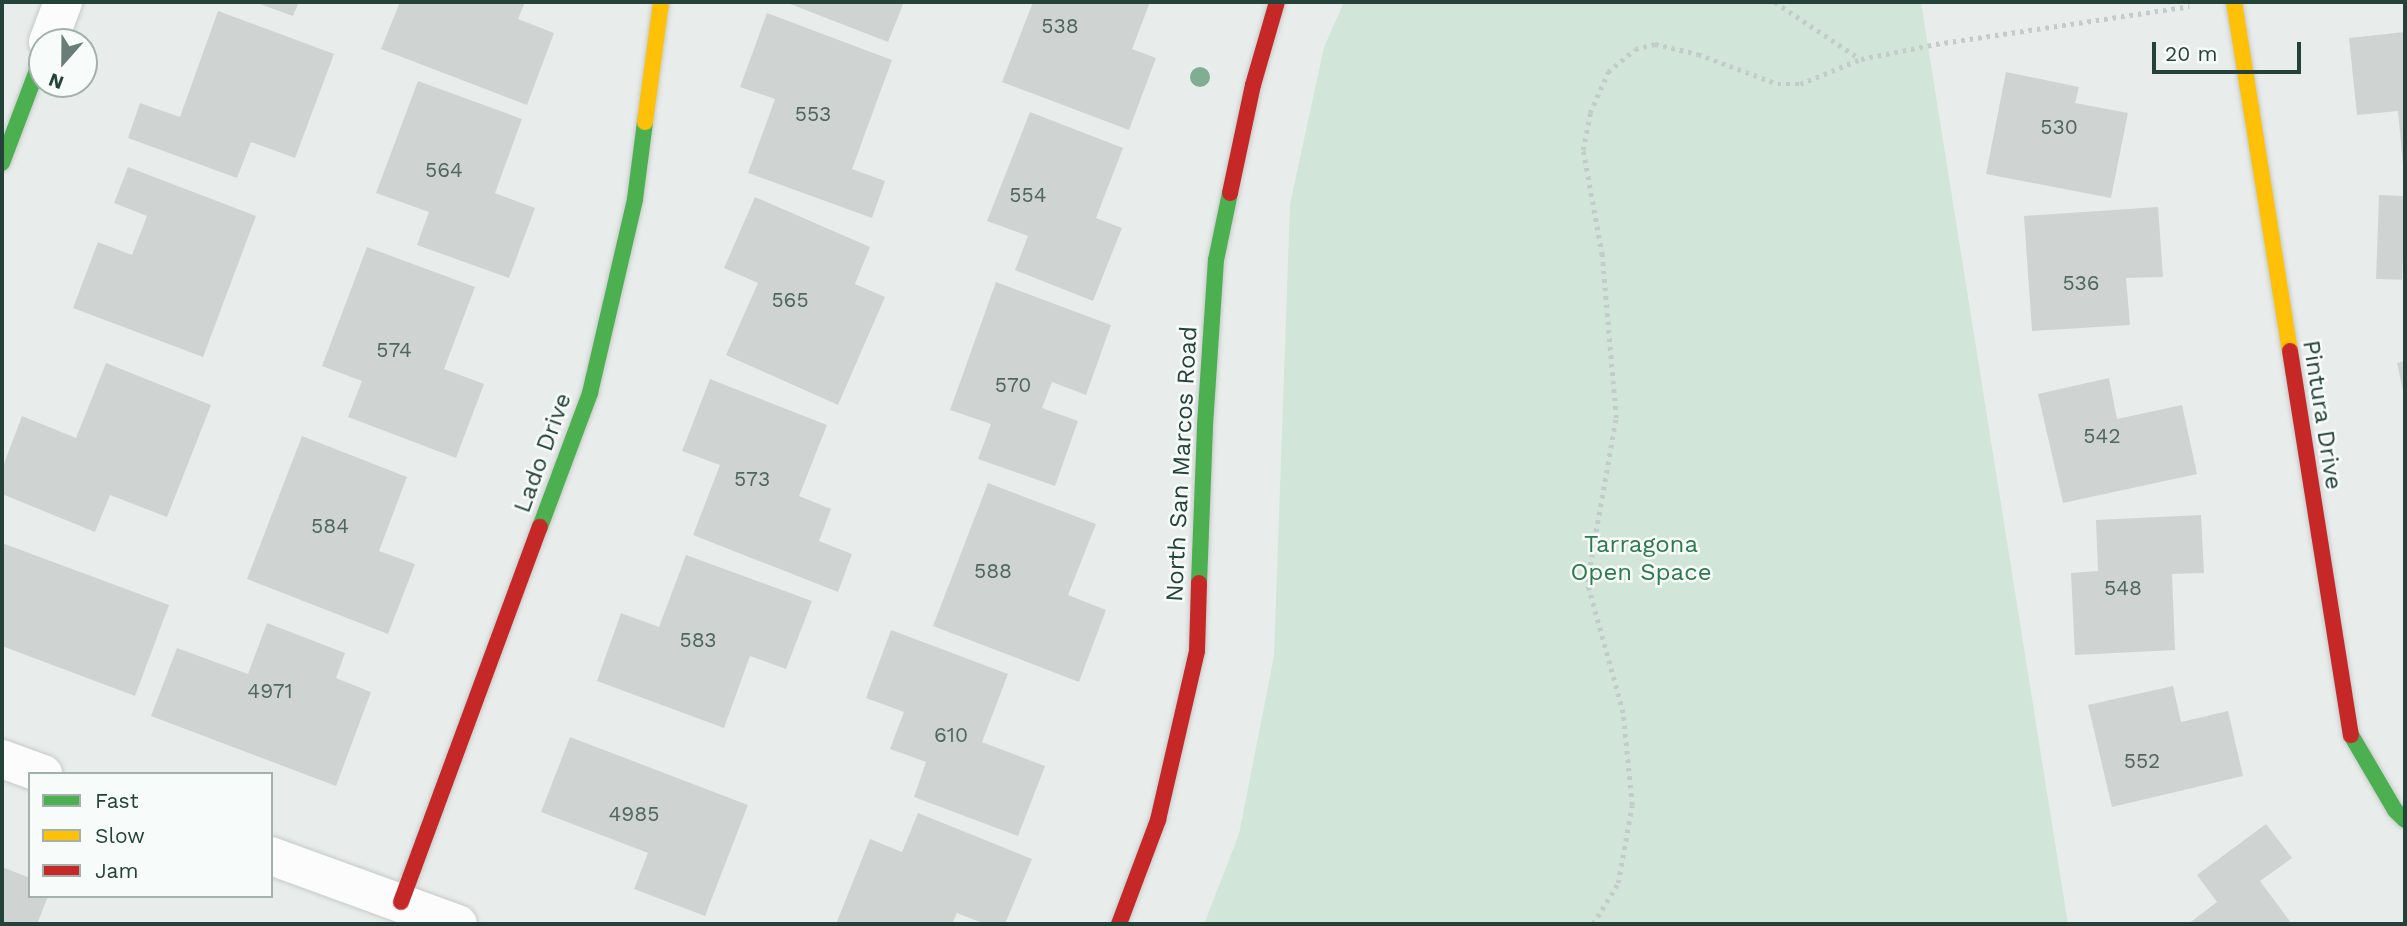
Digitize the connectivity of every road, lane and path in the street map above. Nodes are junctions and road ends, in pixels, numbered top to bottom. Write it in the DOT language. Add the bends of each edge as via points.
graph roads {
  1 [pos="63,2"];
  2 [pos="661,2"];
  3 [pos="1278,2"];
  4 [pos="1776,2"];
  5 [pos="2234,2"];
  6 [pos="2201,4"];
  7 [pos="53,28"];
  8 [pos="1861,59"];
  9 [pos="28,94"];
  10 [pos="2,163"];
  11 [pos="2,759"];
  12 [pos="38,772"];
  13 [pos="2405,820"];
  14 [pos="273,857"];
  15 [pos="401,902"];
  16 [pos="458,924"];
  17 [pos="1119,924"];
  18 [pos="1592,924"];
  1 -- 7 [label="street"];
  2 -- 15 [label="street, Lado Drive" via="635,199 590,393"];
  3 -- 17 [label="street, North San Marcos Road" via="1253,85 1216,260 1197,651 1158,820"];
  4 -- 8 [label="path"];
  5 -- 13 [label="street, Pintura Drive" via="2351,737"];
  6 -- 8 [label="path"];
  8 -- 18 [label="path" via="1800,83 1778,84 1698,54 1655,44 1635,49 1608,72 1590,113 1583,150 1602,255 1616,418 1587,582 1623,713 1632,805 1618,883"];
  9 -- 10 [label="street"];
  11 -- 12 [label="street"];
  14 -- 15 [label="street"];
  15 -- 16 [label="street"];
}
